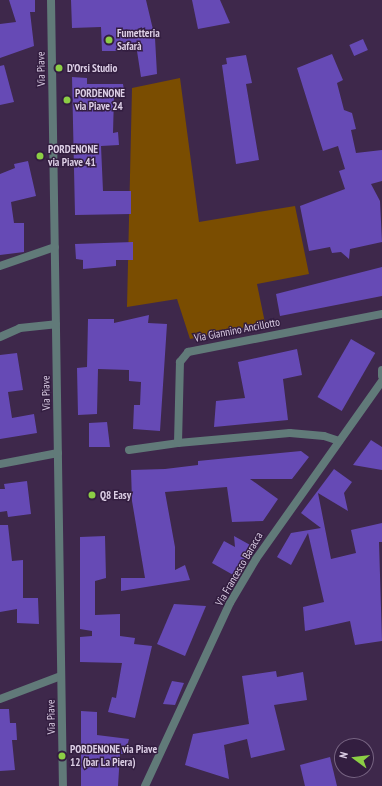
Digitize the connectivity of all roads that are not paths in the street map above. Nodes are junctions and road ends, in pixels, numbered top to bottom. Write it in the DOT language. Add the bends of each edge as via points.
graph roads {
  1 [pos="51,0"];
  2 [pos="54,247"];
  3 [pos="0,266"];
  4 [pos="382,314"];
  5 [pos="56,324"];
  6 [pos="0,337"];
  7 [pos="382,370"];
  8 [pos="382,376"];
  9 [pos="382,381"];
  10 [pos="339,441"];
  11 [pos="178,443"];
  12 [pos="129,450"];
  13 [pos="58,453"];
  14 [pos="0,464"];
  15 [pos="61,676"];
  16 [pos="0,699"];
  17 [pos="63,786"];
  18 [pos="145,786"];
  1 -- 2 [label="street, Via Piave"];
  2 -- 3 [label="street"];
  2 -- 5 [label="street, Via Piave"];
  4 -- 11 [label="street, Via Giannino Ancillotto" via="188,352 180,362"];
  5 -- 6 [label="street" via="20,328"];
  5 -- 13 [label="street, Via Piave"];
  7 -- 8 [label="street"];
  9 -- 10 [label="street, Via Francesco Baracca"];
  10 -- 11 [label="street" via="324,436 290,434"];
  10 -- 18 [label="street, Via Francesco Baracca" via="280,522 230,603"];
  11 -- 12 [label="street"];
  13 -- 14 [label="street"];
  13 -- 15 [label="street, Via Piave"];
  15 -- 16 [label="street"];
  15 -- 17 [label="street, Via Piave"];
}
